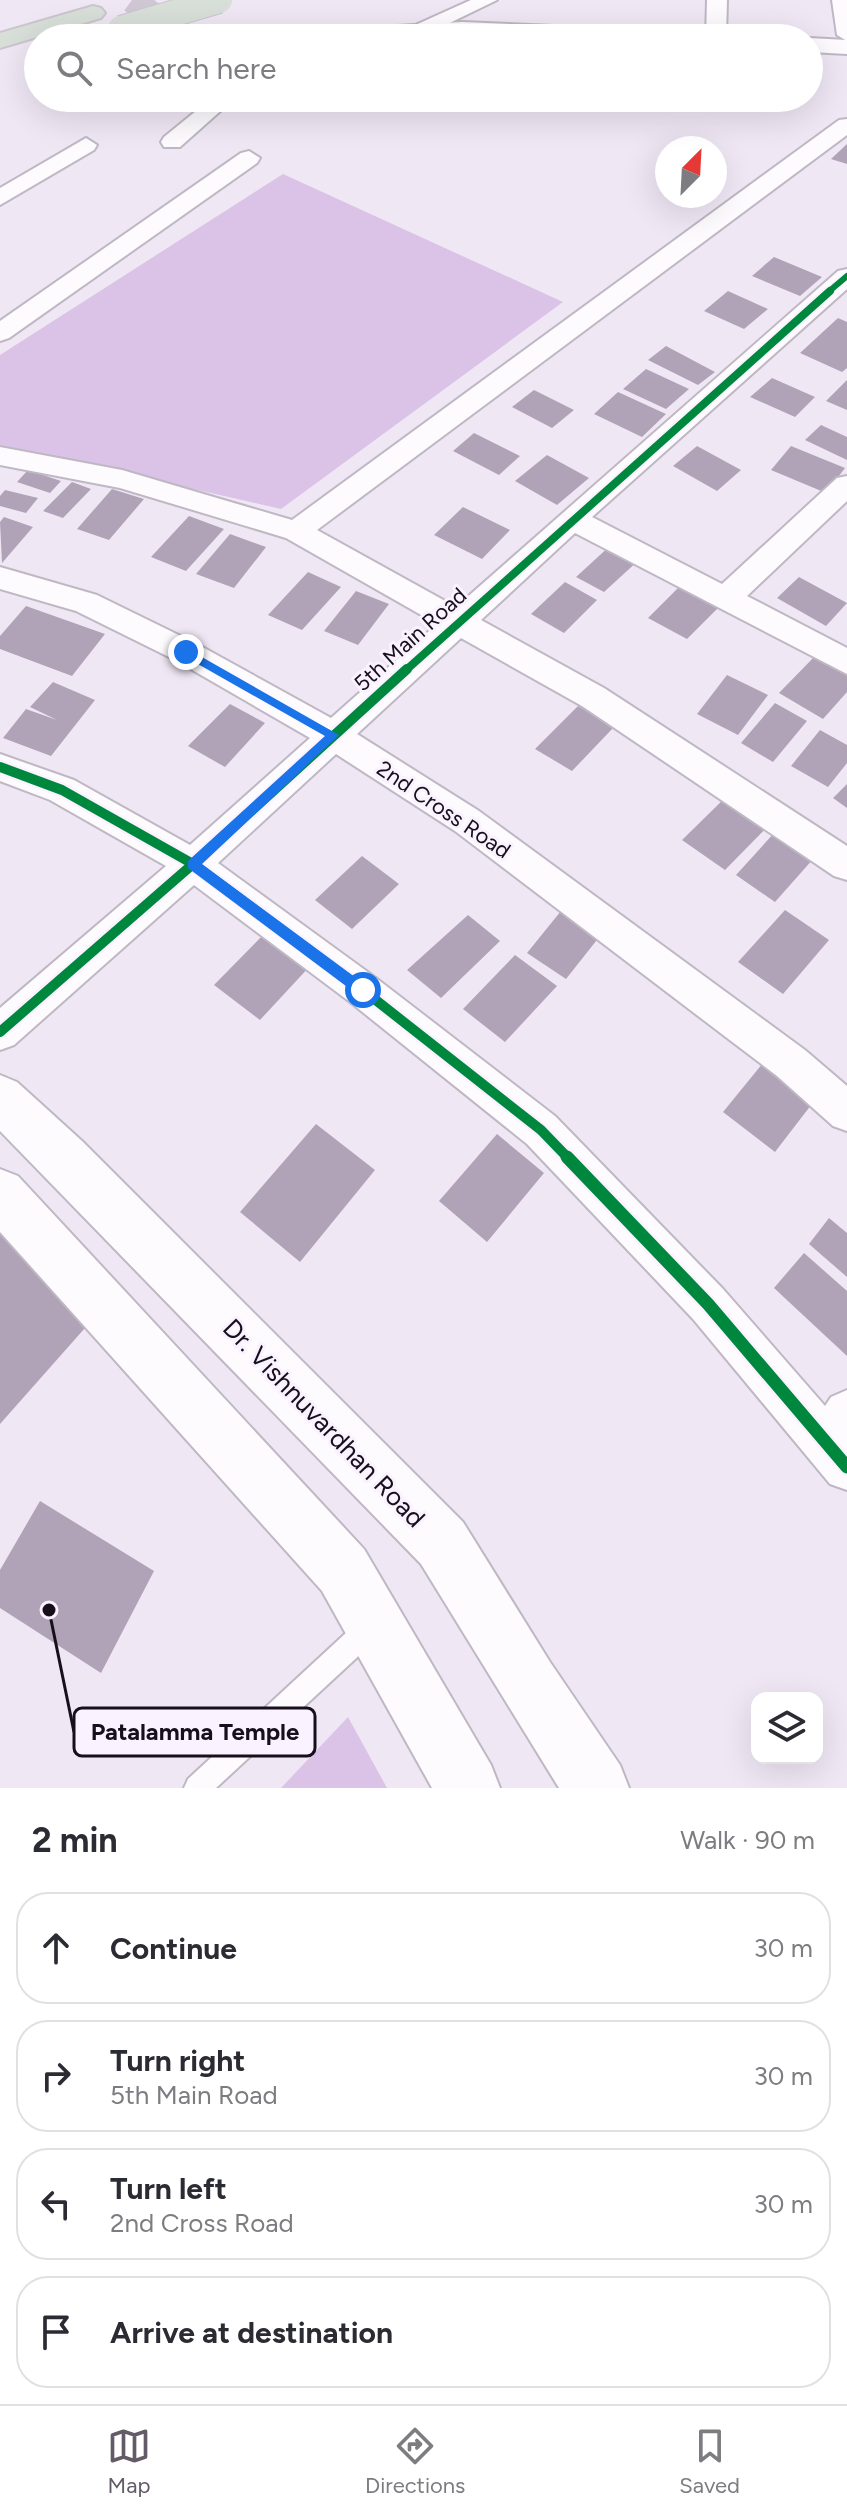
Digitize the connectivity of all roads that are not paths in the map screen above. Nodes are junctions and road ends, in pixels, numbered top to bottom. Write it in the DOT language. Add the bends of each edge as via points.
graph roads {
  1 [pos="219,0"];
  2 [pos="487,0"];
  3 [pos="717,0"];
  4 [pos="842,0"];
  5 [pos="122,4"];
  6 [pos="56,24"];
  7 [pos="138,24"];
  8 [pos="434,24"];
  9 [pos="716,24"];
  10 [pos="24,34"];
  11 [pos="847,35"];
  12 [pos="0,41"];
  13 [pos="823,46"];
  14 [pos="847,47"];
  15 [pos="24,58"];
  16 [pos="0,65"];
  17 [pos="208,112"];
  18 [pos="847,125"];
  19 [pos="172,142"];
  20 [pos="86,145"];
  21 [pos="249,158"];
  22 [pos="0,198"];
  23 [pos="847,276"];
  24 [pos="0,333"];
  25 [pos="0,456"];
  26 [pos="847,485"];
  27 [pos="572,519"];
  28 [pos="296,531"];
  29 [pos="0,578"];
  30 [pos="726,598"];
  31 [pos="461,621"];
  32 [pos="847,662"];
  33 [pos="333,735"];
  34 [pos="0,767"];
  35 [pos="193,864"];
  36 [pos="847,865"];
  37 [pos="0,1032"];
  38 [pos="0,1098"];
  39 [pos="847,1112"];
  40 [pos="0,1194"];
  41 [pos="840,1442"];
  42 [pos="374,1625"];
  43 [pos="197,1788"];
  44 [pos="468,1788"];
  45 [pos="597,1788"];
  1 -- 7 [label="highway, bridge"];
  2 -- 8 [label="street"];
  3 -- 9 [label="street"];
  4 -- 11 [label="street"];
  5 -- 6 [label="highway"];
  10 -- 12 [label="highway"];
  13 -- 14 [label="main road"];
  15 -- 16 [label="highway"];
  17 -- 19 [label="street"];
  18 -- 28 [label="street"];
  20 -- 22 [label="street"];
  21 -- 24 [label="street"];
  23 -- 27 [label="street, 5th Main Road"];
  25 -- 28 [label="street" via="122,479"];
  26 -- 30 [label="street"];
  27 -- 30 [label="street"];
  27 -- 31 [label="street, 5th Main Road"];
  28 -- 31 [label="street"];
  29 -- 33 [label="street, 2nd Cross Road" via="86,603"];
  30 -- 32 [label="street"];
  31 -- 33 [label="street, 5th Main Road"];
  31 -- 36 [label="street" via="593,697"];
  33 -- 35 [label="street, 5th Main Road"];
  33 -- 39 [label="street, 2nd Cross Road" via="467,821 791,1063"];
  34 -- 35 [label="street" via="62,790"];
  35 -- 37 [label="street, 5th Main Road"];
  35 -- 41 [label="street" via="541,1130"];
  38 -- 45 [label="main road, Dr. Vishnuvardhan Road" via="442,1543"];
  40 -- 42 [label="main road" via="343,1570"];
  42 -- 43 [label="lane"];
  42 -- 44 [label="main road"];
}
